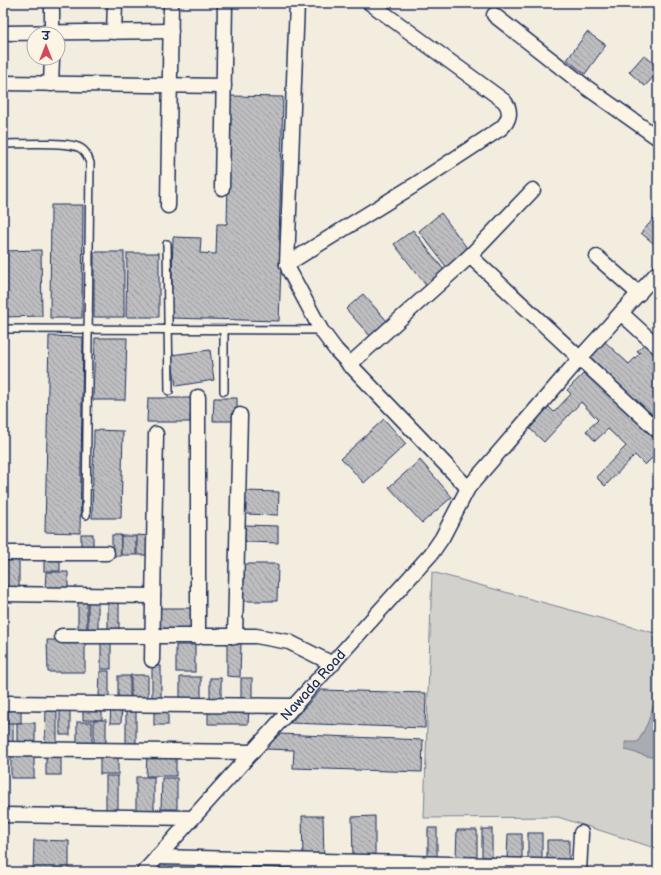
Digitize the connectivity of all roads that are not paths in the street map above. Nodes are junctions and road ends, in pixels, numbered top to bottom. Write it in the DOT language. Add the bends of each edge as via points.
graph roads {
  1 [pos="52,3"];
  2 [pos="115,3"];
  3 [pos="171,3"];
  4 [pos="225,3"];
  5 [pos="296,3"];
  6 [pos="370,3"];
  7 [pos="494,15"];
  8 [pos="52,26"];
  9 [pos="171,31"];
  10 [pos="114,32"];
  11 [pos="3,33"];
  12 [pos="26,33"];
  13 [pos="66,33"];
  14 [pos="52,66"];
  15 [pos="3,83"];
  16 [pos="51,84"];
  17 [pos="170,86"];
  18 [pos="224,86"];
  19 [pos="658,138"];
  20 [pos="3,144"];
  21 [pos="222,188"];
  22 [pos="533,190"];
  23 [pos="168,206"];
  24 [pos="167,244"];
  25 [pos="470,256"];
  26 [pos="598,257"];
  27 [pos="287,264"];
  28 [pos="658,272"];
  29 [pos="639,294"];
  30 [pos="621,313"];
  31 [pos="3,329"];
  32 [pos="88,329"];
  33 [pos="168,330"];
  34 [pos="224,330"];
  35 [pos="321,330"];
  36 [pos="658,347"];
  37 [pos="580,358"];
  38 [pos="349,365"];
  39 [pos="169,391"];
  40 [pos="224,391"];
  41 [pos="198,397"];
  42 [pos="240,415"];
  43 [pos="658,431"];
  44 [pos="156,434"];
  45 [pos="468,488"];
  46 [pos="86,515"];
  47 [pos="3,553"];
  48 [pos="107,553"];
  49 [pos="3,594"];
  50 [pos="153,596"];
  51 [pos="62,636"];
  52 [pos="152,637"];
  53 [pos="198,637"];
  54 [pos="235,637"];
  55 [pos="152,660"];
  56 [pos="333,664"];
  57 [pos="3,703"];
  58 [pos="295,706"];
  59 [pos="3,750"];
  60 [pos="253,752"];
  61 [pos="3,815"];
  62 [pos="193,818"];
  63 [pos="581,833"];
  64 [pos="157,857"];
  65 [pos="579,869"];
  66 [pos="144,872"];
  1 -- 8 [label="street"];
  2 -- 10 [label="street"];
  3 -- 9 [label="street"];
  4 -- 18 [label="street"];
  5 -- 27 [label="street"];
  6 -- 27 [label="street" via="504,101 509,109 509,115 500,129"];
  7 -- 19 [label="street" via="586,87"];
  9 -- 10 [label="street"];
  9 -- 17 [label="street"];
  10 -- 13 [label="street"];
  11 -- 12 [label="street"];
  14 -- 16 [label="street"];
  15 -- 16 [label="street"];
  16 -- 17 [label="street"];
  17 -- 18 [label="street"];
  17 -- 23 [label="street"];
  18 -- 21 [label="street"];
  20 -- 32 [label="lane" via="68,145 80,147 86,153 90,163"];
  22 -- 25 [label="street"];
  24 -- 33 [label="lane"];
  25 -- 37 [label="street"];
  25 -- 38 [label="street"];
  26 -- 29 [label="street"];
  27 -- 35 [label="street"];
  28 -- 29 [label="street, Nawada Road"];
  29 -- 30 [label="street, Nawada Road"];
  30 -- 36 [label="street"];
  30 -- 37 [label="street, Nawada Road"];
  31 -- 32 [label="lane"];
  32 -- 33 [label="lane"];
  32 -- 46 [label="lane"];
  33 -- 34 [label="lane"];
  33 -- 39 [label="lane"];
  34 -- 35 [label="lane"];
  34 -- 40 [label="lane"];
  35 -- 38 [label="street"];
  37 -- 43 [label="street"];
  37 -- 45 [label="street, Nawada Road"];
  38 -- 45 [label="street"];
  41 -- 53 [label="street"];
  42 -- 54 [label="street"];
  44 -- 50 [label="street"];
  45 -- 56 [label="street, Nawada Road" via="431,554"];
  47 -- 48 [label="street"];
  49 -- 50 [label="street"];
  50 -- 52 [label="street"];
  51 -- 52 [label="street"];
  52 -- 53 [label="street"];
  52 -- 55 [label="street"];
  53 -- 54 [label="street"];
  54 -- 56 [label="street" via="256,636 289,642"];
  56 -- 58 [label="street, Nawada Road"];
  57 -- 58 [label="street"];
  58 -- 60 [label="street, Nawada Road"];
  59 -- 60 [label="street"];
  60 -- 62 [label="street, Nawada Road"];
  61 -- 62 [label="street"];
  62 -- 64 [label="street, Nawada Road"];
  63 -- 65 [label="street"];
  64 -- 65 [label="street"];
  64 -- 66 [label="street, Nawada Road"];
}
